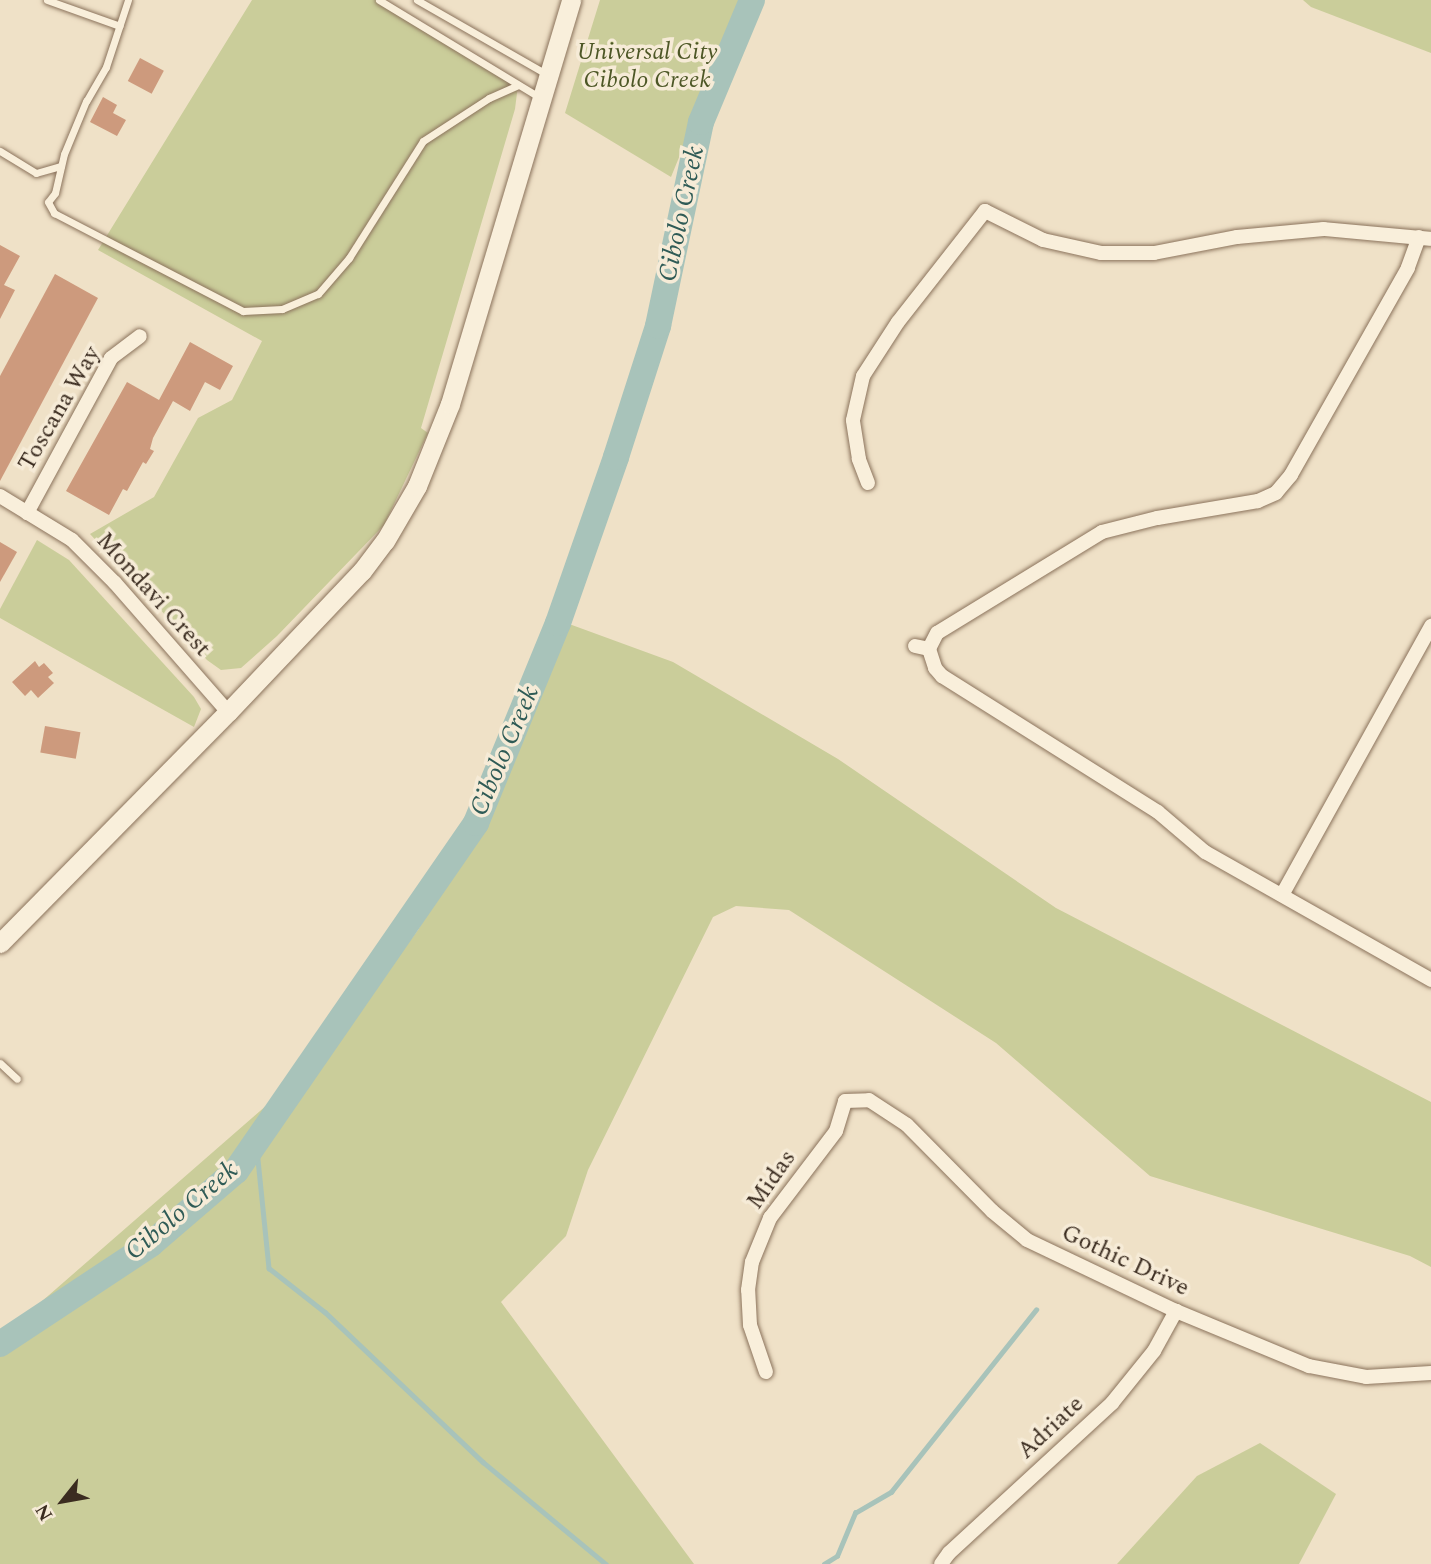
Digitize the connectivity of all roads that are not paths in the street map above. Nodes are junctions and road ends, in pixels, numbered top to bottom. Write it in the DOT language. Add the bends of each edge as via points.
graph roads {
  1 [pos="47,0"];
  2 [pos="128,0"];
  3 [pos="379,0"];
  4 [pos="417,0"];
  5 [pos="572,0"];
  6 [pos="120,26"];
  7 [pos="548,75"];
  8 [pos="519,85"];
  9 [pos="542,99"];
  10 [pos="0,151"];
  11 [pos="61,166"];
  12 [pos="1425,238"];
  13 [pos="140,336"];
  14 [pos="868,483"];
  15 [pos="0,496"];
  16 [pos="27,513"];
  17 [pos="1431,626"];
  18 [pos="228,712"];
  19 [pos="1282,895"];
  20 [pos="0,943"];
  21 [pos="1431,980"];
  22 [pos="0,1063"];
  23 [pos="18,1079"];
  24 [pos="845,1101"];
  25 [pos="1176,1311"];
  26 [pos="766,1372"];
  27 [pos="1431,1373"];
  28 [pos="941,1564"];
  1 -- 6 [label="lane"];
  2 -- 6 [label="lane"];
  3 -- 8 [label="lane"];
  4 -- 7 [label="lane"];
  5 -- 7 [label="main road"];
  6 -- 11 [label="lane"];
  7 -- 9 [label="main road"];
  8 -- 9 [label="lane"];
  8 -- 11 [label="lane" via="489,98 423,141 349,258 317,294 282,309 243,311 54,213 48,202 55,193"];
  9 -- 18 [label="main road" via="450,404 417,486 362,571"];
  10 -- 11 [label="lane" via="36,173"];
  12 -- 14 [label="street" via="1324,229 1237,237 1154,253 1101,253 1043,240 985,211 898,322 863,376 853,420"];
  12 -- 19 [label="street" via="1291,475 1276,493 1258,501 1102,532 937,633 922,647 942,676 1158,812 1205,852"];
  13 -- 16 [label="street, Toscana Way" via="111,358"];
  15 -- 16 [label="street, Mondavi Crest"];
  16 -- 18 [label="street, Mondavi Crest" via="72,540"];
  17 -- 19 [label="street"];
  18 -- 20 [label="main road"];
  19 -- 21 [label="street"];
  22 -- 23 [label="lane"];
  24 -- 25 [label="street, Gothic Drive" via="869,1100 891,1111 1027,1240"];
  24 -- 26 [label="street, Midas" via="836,1131 770,1218 752,1262 750,1325"];
  25 -- 27 [label="street, Gothic Drive" via="1309,1366 1366,1377"];
  25 -- 28 [label="street, Adriate" via="1154,1350 1112,1403"];
}
